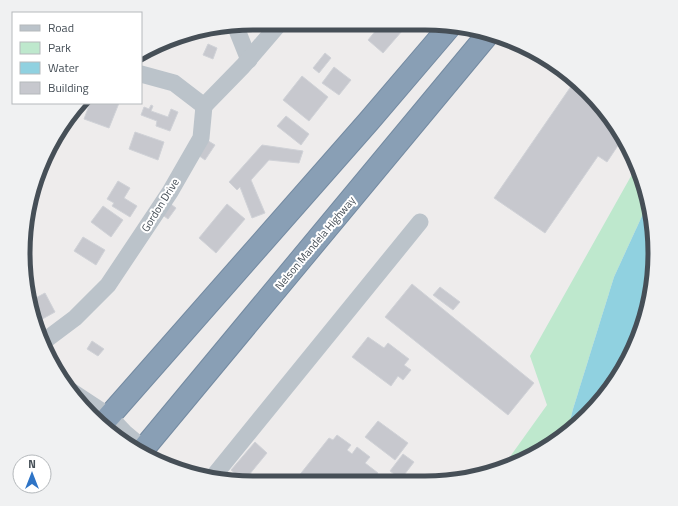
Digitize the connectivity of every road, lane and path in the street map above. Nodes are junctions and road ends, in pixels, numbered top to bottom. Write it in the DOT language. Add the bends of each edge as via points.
graph roads {
  1 [pos="237,30"];
  2 [pos="274,30"];
  3 [pos="446,31"];
  4 [pos="485,38"];
  5 [pos="249,60"];
  6 [pos="142,74"];
  7 [pos="204,106"];
  8 [pos="420,222"];
  9 [pos="47,339"];
  10 [pos="93,409"];
  11 [pos="106,419"];
  12 [pos="147,449"];
  13 [pos="148,450"];
  14 [pos="216,473"];
  1 -- 5 [label="street"];
  2 -- 5 [label="street"];
  3 -- 11 [label="highway"];
  4 -- 13 [label="highway, Nelson Mandela Highway"];
  5 -- 7 [label="street"];
  6 -- 7 [label="street" via="174,83"];
  7 -- 9 [label="street, Gordon Drive" via="201,138 170,192 108,285 75,318"];
  8 -- 14 [label="street"];
  10 -- 11 [label="street"];
  11 -- 12 [label="street"];
}
